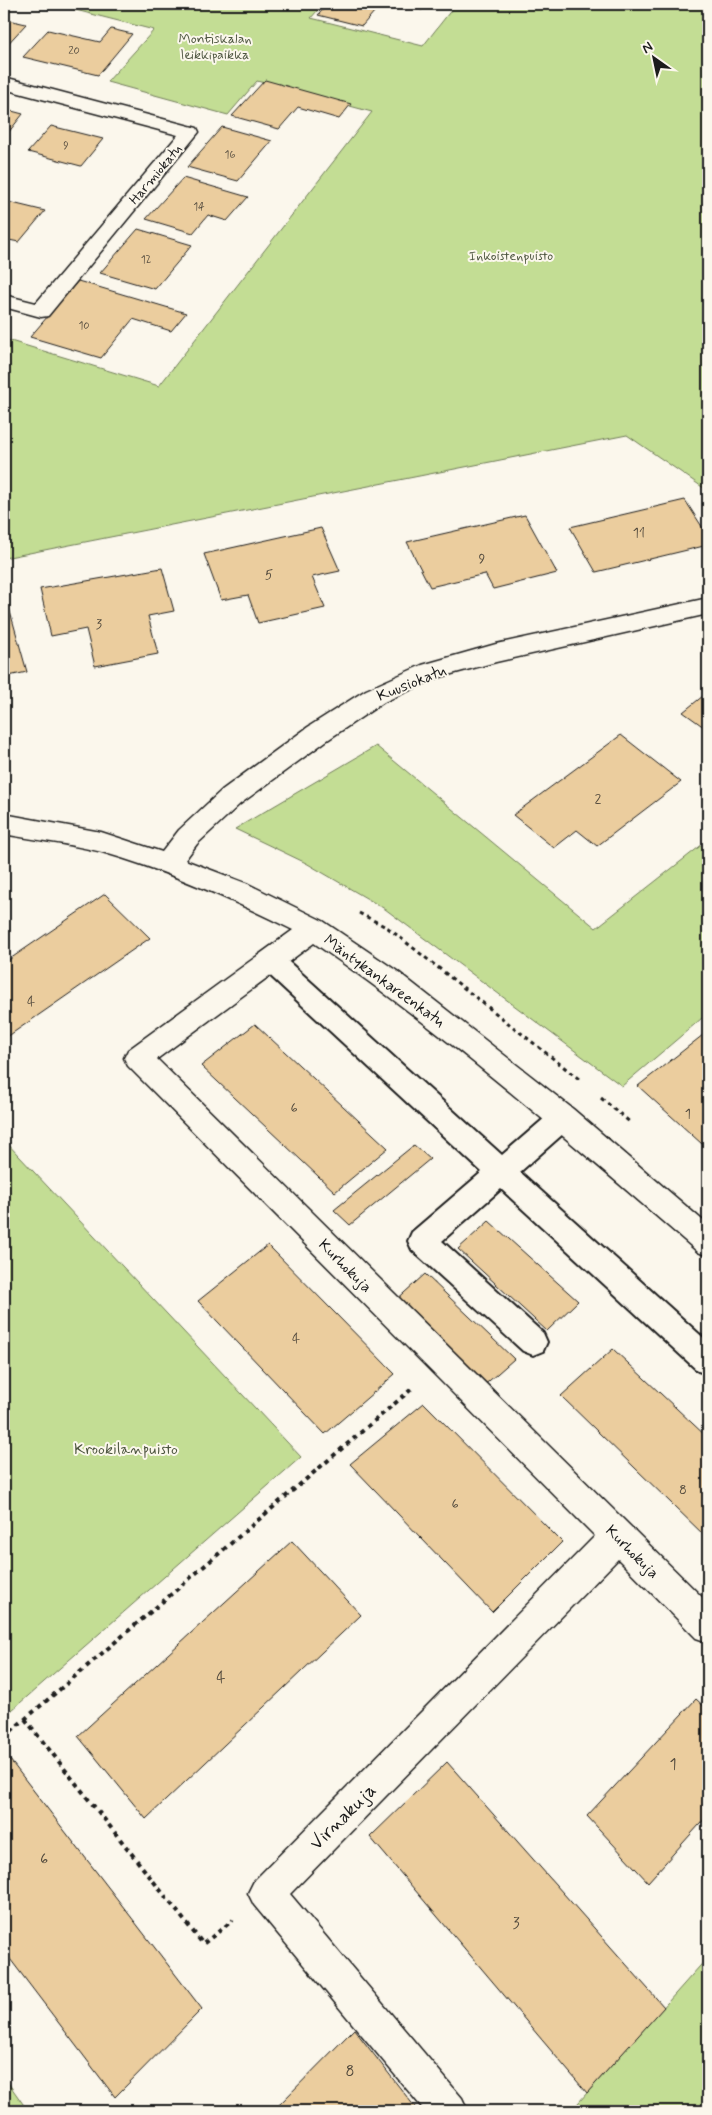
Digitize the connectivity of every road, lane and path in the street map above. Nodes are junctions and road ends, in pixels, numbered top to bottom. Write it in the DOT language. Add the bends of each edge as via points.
graph roads {
  1 [pos="4,83"];
  2 [pos="4,300"];
  3 [pos="708,606"];
  4 [pos="4,824"];
  5 [pos="168,864"];
  6 [pos="314,929"];
  7 [pos="271,961"];
  8 [pos="563,1118"];
  9 [pos="502,1172"];
  10 [pos="708,1243"];
  11 [pos="533,1342"];
  12 [pos="708,1361"];
  13 [pos="444,1362"];
  14 [pos="618,1536"];
  15 [pos="708,1626"];
  16 [pos="25,1719"];
  17 [pos="4,1737"];
  18 [pos="266,1893"];
  19 [pos="449,2111"];
  1 -- 2 [label="street, Harmiokatu" via="190,132 41,312"];
  3 -- 5 [label="street, Kuusiokatu" via="496,653 430,671 375,696 317,734 231,798 188,837"];
  4 -- 5 [label="street, Mäntykankareenkatu" via="101,842"];
  5 -- 6 [label="street, Mäntykankareenkatu" via="240,891"];
  6 -- 7 [label="street, Kurhokuja"];
  6 -- 8 [label="street, Mäntykankareenkatu" via="388,978"];
  7 -- 9 [label="lane"];
  7 -- 13 [label="street, Kurhokuja" via="138,1058"];
  8 -- 9 [label="lane"];
  8 -- 10 [label="street, Mäntykankareenkatu"];
  9 -- 11 [label="lane" via="422,1241"];
  9 -- 12 [label="lane"];
  13 -- 14 [label="street, Kurhokuja"];
  13 -- 16 [label="path"];
  14 -- 15 [label="street, Kurhokuja"];
  14 -- 18 [label="street, Virnakuja"];
  16 -- 17 [label="path"];
  16 -- 18 [label="path" via="203,1944"];
  18 -- 19 [label="street"];
}
